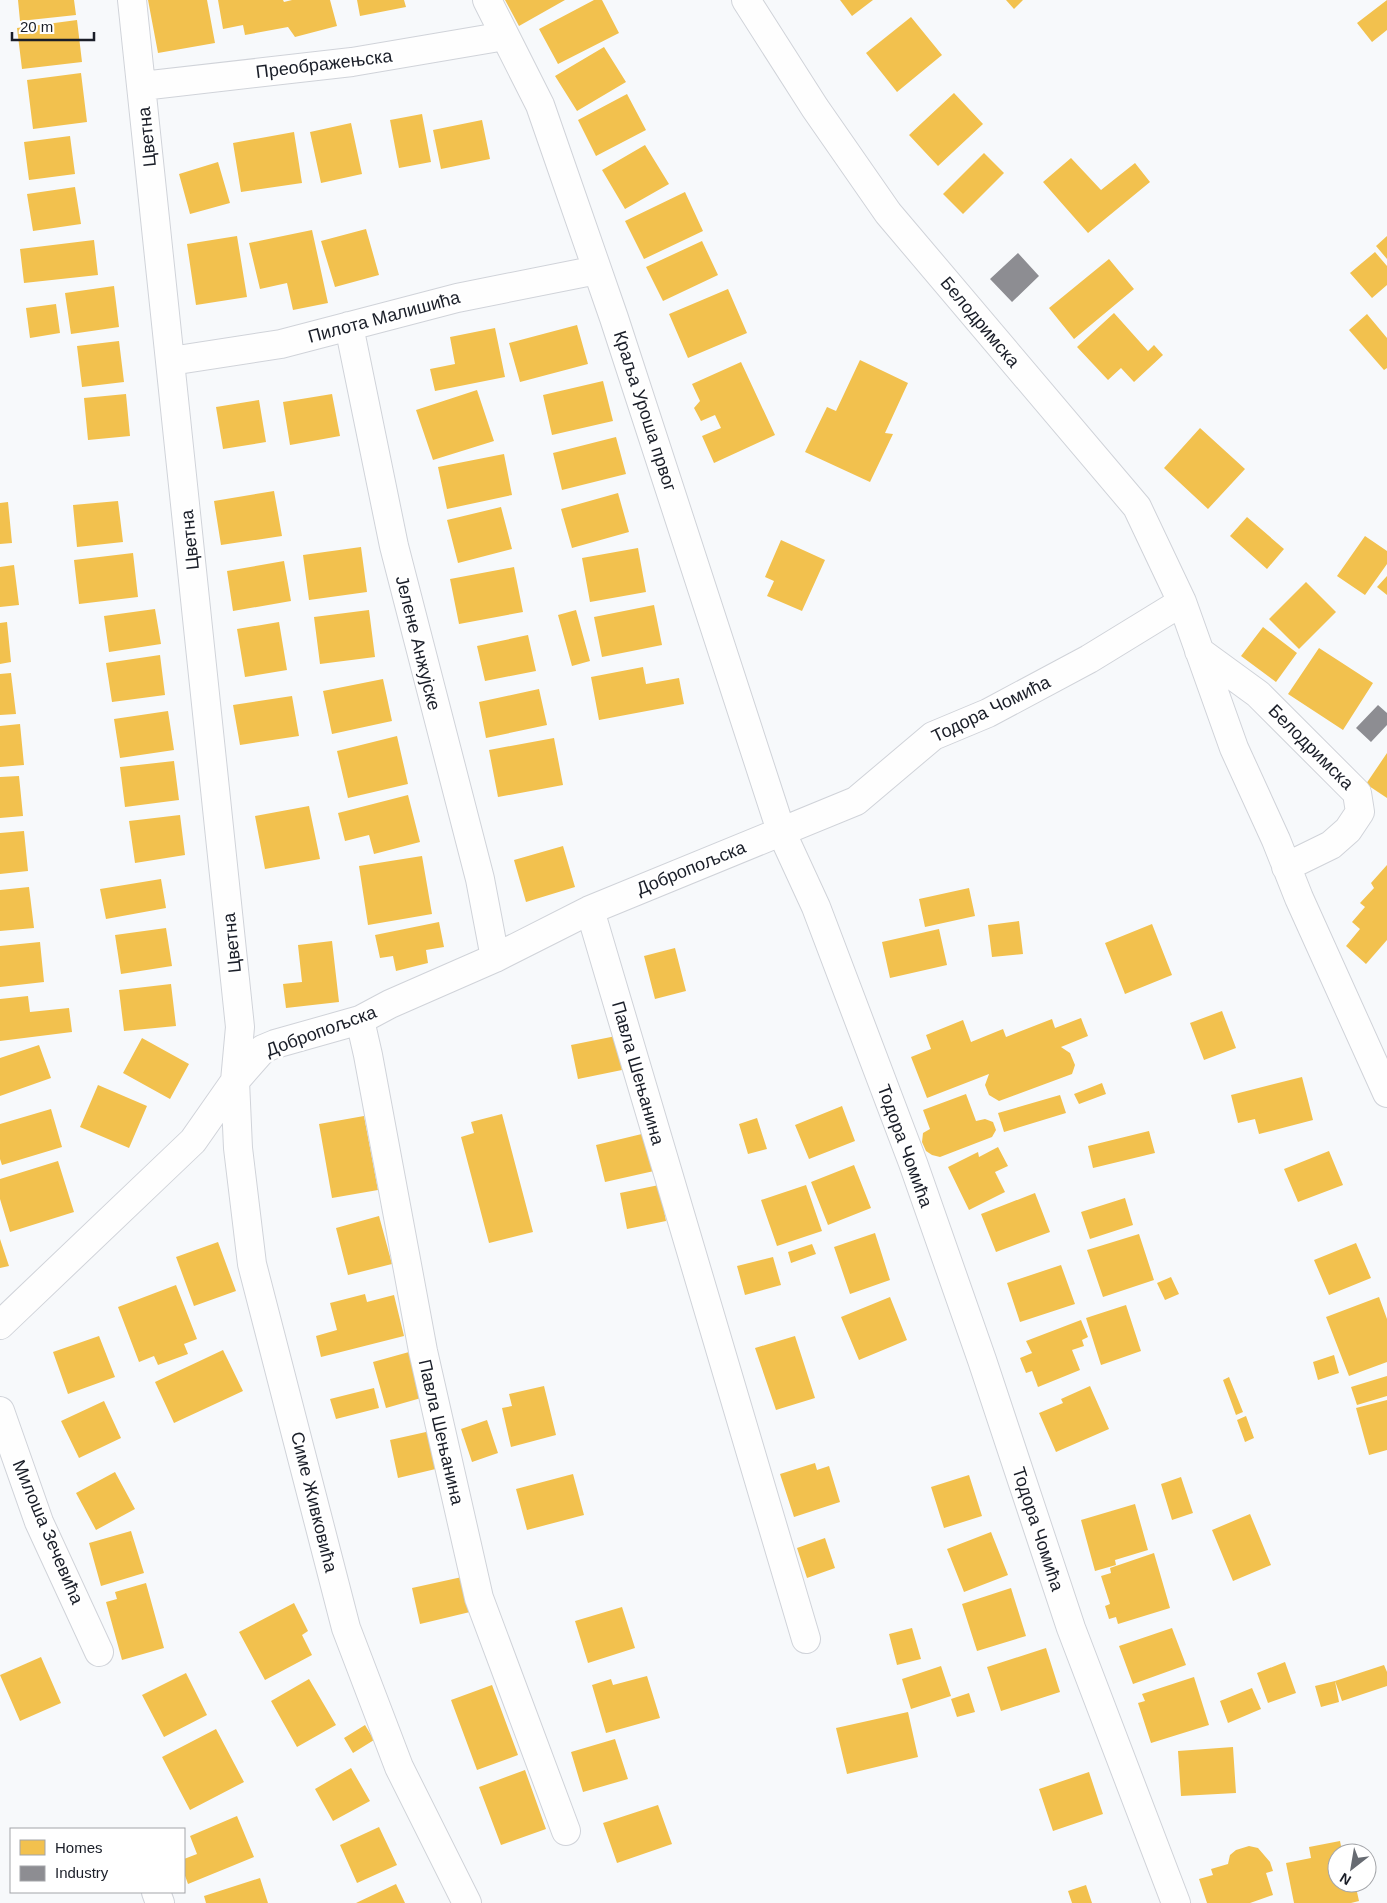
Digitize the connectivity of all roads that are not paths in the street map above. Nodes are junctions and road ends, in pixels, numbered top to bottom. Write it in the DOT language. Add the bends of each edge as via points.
graph roads {
  1 [pos="132,0"];
  2 [pos="487,0"];
  3 [pos="746,0"];
  4 [pos="505,36"];
  5 [pos="142,86"];
  6 [pos="597,270"];
  7 [pos="349,326"];
  8 [pos="171,361"];
  9 [pos="1182,602"];
  10 [pos="1199,651"];
  11 [pos="781,831"];
  12 [pos="1286,867"];
  13 [pos="590,910"];
  14 [pos="495,958"];
  15 [pos="360,1020"];
  16 [pos="235,1081"];
  17 [pos="1387,1093"];
  18 [pos="0,1325"];
  19 [pos="0,1411"];
  20 [pos="806,1639"];
  21 [pos="99,1652"];
  22 [pos="566,1831"];
  23 [pos="467,1903"];
  24 [pos="1176,1903"];
  1 -- 5 [label="street, Цветна"];
  2 -- 4 [label="street, Краља Уроша првог"];
  3 -- 9 [label="street, Белодримска" via="888,213 1137,507"];
  4 -- 5 [label="street, Преображењска" via="352,62"];
  4 -- 6 [label="street, Краља Уроша првог" via="540,105"];
  5 -- 8 [label="street, Цветна"];
  6 -- 7 [label="street, Пилота Малишића" via="457,298"];
  6 -- 11 [label="street, Краља Уроша првог"];
  7 -- 8 [label="street, Пилота Малишића" via="282,344"];
  7 -- 14 [label="street, Јелене Анжујске" via="394,546 480,879"];
  8 -- 16 [label="street, Цветна" via="240,1027"];
  9 -- 10 [label="street, Белодримска"];
  9 -- 11 [label="street, Тодора Чомића" via="1089,659 988,713 932,736 856,801"];
  10 -- 12 [label="street, Белодримска" via="1234,748"];
  10 -- 12 [label="street, Белодримска" via="1258,694 1356,793 1360,812 1348,830 1332,845"];
  11 -- 13 [label="street, Добропољска"];
  11 -- 24 [label="street, Тодора Чомића" via="816,907 912,1163 1071,1628"];
  12 -- 17 [label="street, Белодримска"];
  13 -- 14 [label="street, Добропољска"];
  13 -- 20 [label="street, Павла Шењанина"];
  14 -- 15 [label="street, Добропољска"];
  15 -- 16 [label="street, Добропољска" via="263,1049"];
  15 -- 22 [label="street, Павла Шењанина" via="423,1351 480,1598"];
  16 -- 18 [label="street, Добропољска" via="193,1140"];
  16 -- 23 [label="street, Симе Живковића" via="238,1148 252,1264 346,1628 399,1766"];
  19 -- 21 [label="street, Милоша Зечевића" via="40,1522"];
}
